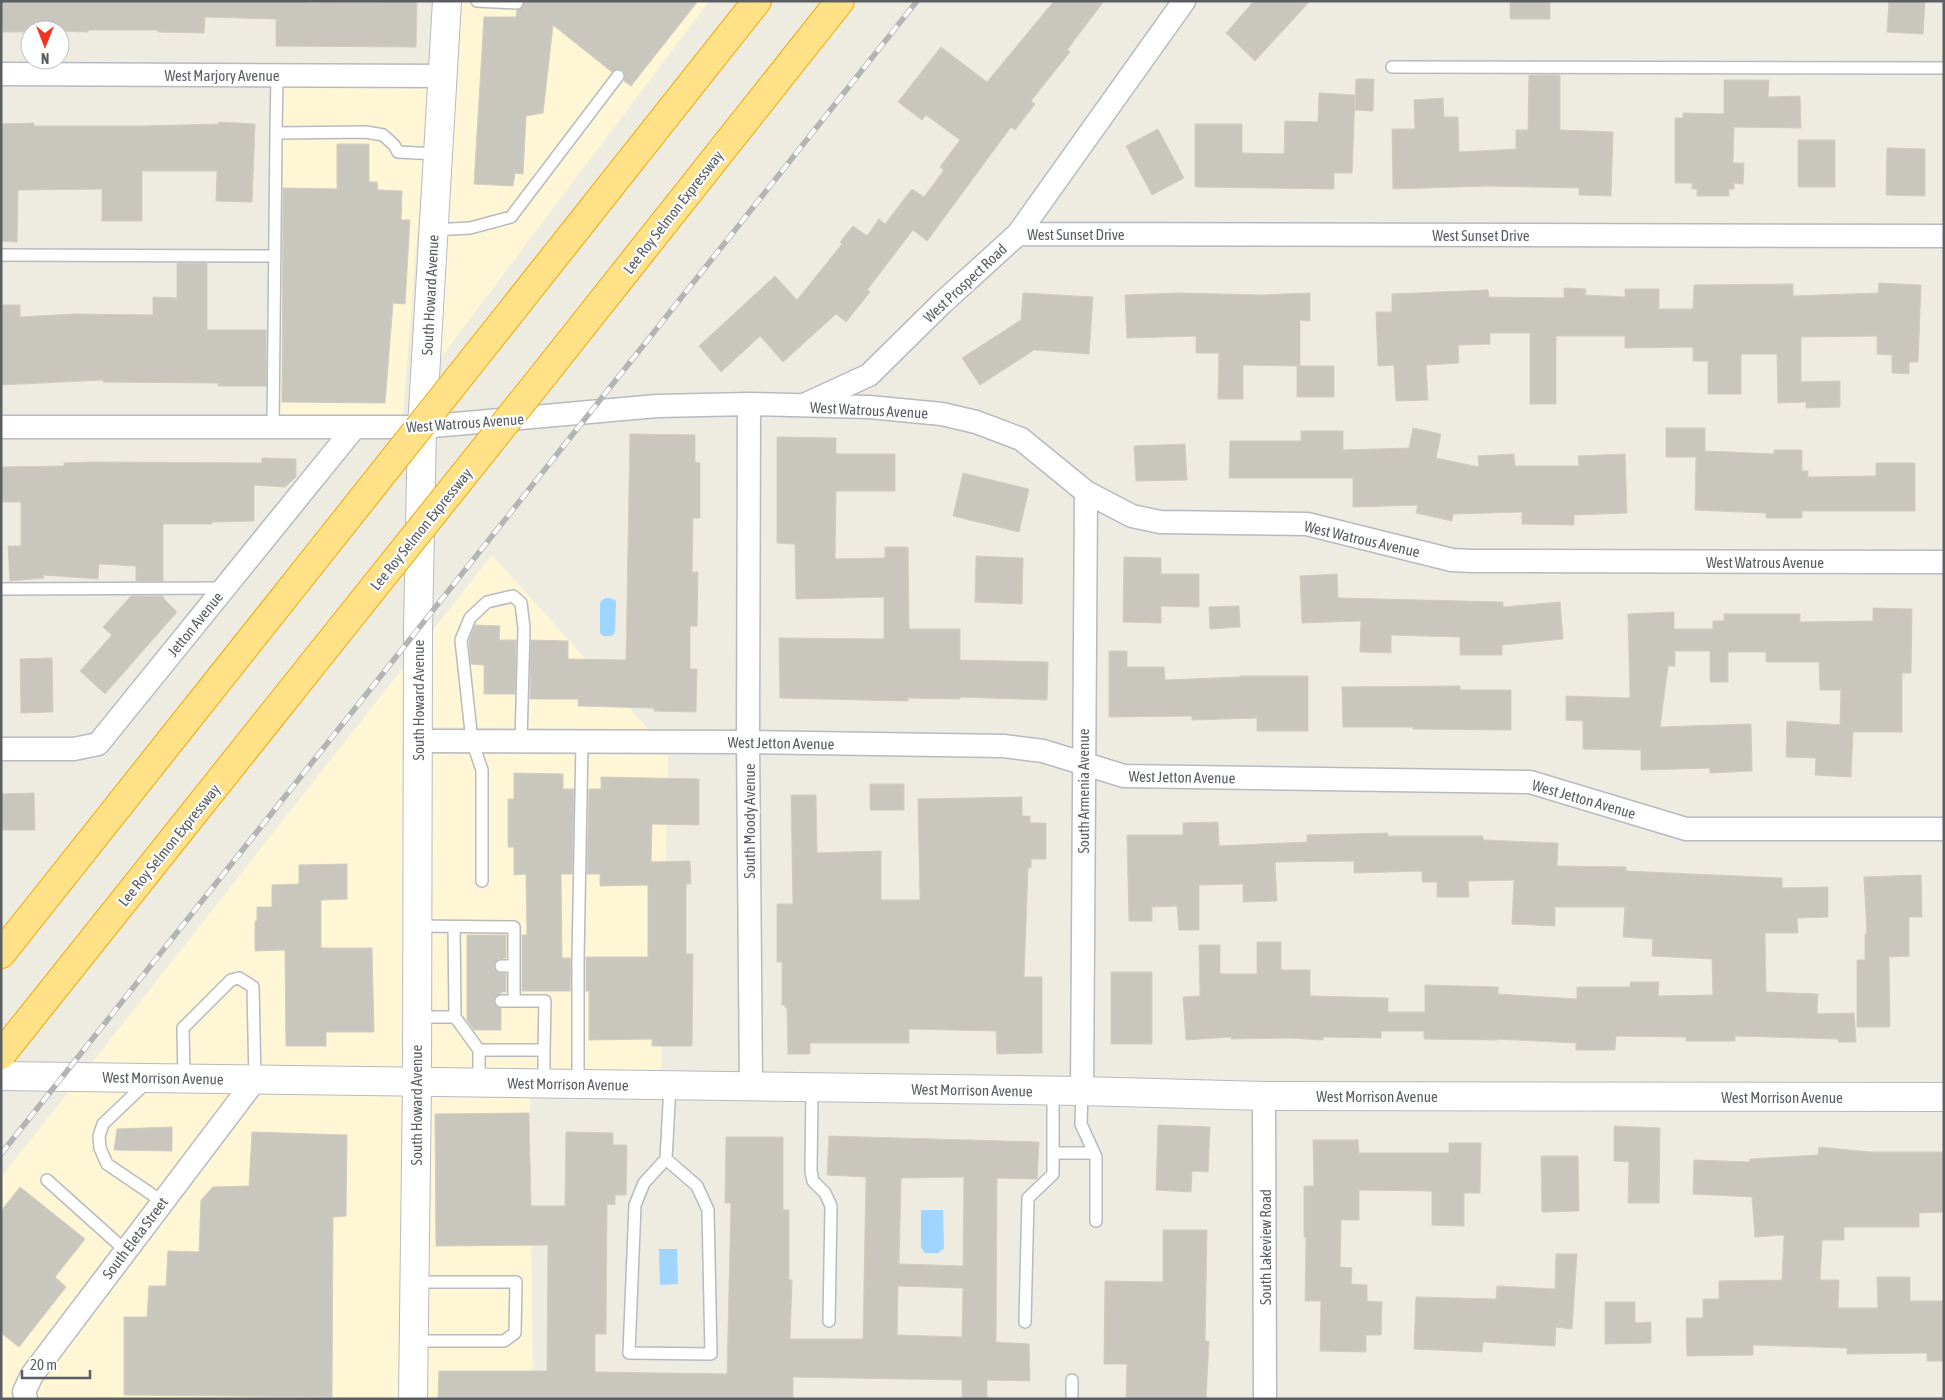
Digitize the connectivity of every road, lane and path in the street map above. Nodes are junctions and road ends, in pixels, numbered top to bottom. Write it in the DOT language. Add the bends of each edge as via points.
graph roads {
  1 [pos="447,1"];
  2 [pos="477,1"];
  3 [pos="757,1"];
  4 [pos="840,1"];
  5 [pos="1184,1"];
  6 [pos="518,3"];
  7 [pos="1392,67"];
  8 [pos="1944,68"];
  9 [pos="1,74"];
  10 [pos="277,75"];
  11 [pos="442,76"];
  12 [pos="618,76"];
  13 [pos="276,133"];
  14 [pos="438,154"];
  15 [pos="433,230"];
  16 [pos="1018,234"];
  17 [pos="1944,236"];
  18 [pos="1,255"];
  19 [pos="275,256"];
  20 [pos="749,404"];
  21 [pos="800,406"];
  22 [pos="422,427"];
  23 [pos="1,428"];
  24 [pos="273,428"];
  25 [pos="354,428"];
  26 [pos="1086,492"];
  27 [pos="1944,562"];
  28 [pos="224,588"];
  29 [pos="1,589"];
  30 [pos="417,740"];
  31 [pos="472,741"];
  32 [pos="521,741"];
  33 [pos="582,741"];
  34 [pos="748,742"];
  35 [pos="1,749"];
  36 [pos="1083,763"];
  37 [pos="1944,829"];
  38 [pos="482,881"];
  39 [pos="417,926"];
  40 [pos="454,927"];
  41 [pos="1,954"];
  42 [pos="455,966"];
  43 [pos="467,966"];
  44 [pos="501,966"];
  45 [pos="514,966"];
  46 [pos="501,1002"];
  47 [pos="514,1002"];
  48 [pos="417,1017"];
  49 [pos="455,1017"];
  50 [pos="479,1050"];
  51 [pos="544,1050"];
  52 [pos="1,1055"];
  53 [pos="1,1076"];
  54 [pos="151,1078"];
  55 [pos="184,1079"];
  56 [pos="254,1080"];
  57 [pos="417,1081"];
  58 [pos="479,1082"];
  59 [pos="544,1084"];
  60 [pos="578,1084"];
  61 [pos="670,1086"];
  62 [pos="751,1087"];
  63 [pos="812,1088"];
  64 [pos="1053,1090"];
  65 [pos="1082,1091"];
  66 [pos="1264,1096"];
  67 [pos="1944,1097"];
  68 [pos="1053,1153"];
  69 [pos="1094,1154"];
  70 [pos="666,1159"];
  71 [pos="47,1180"];
  72 [pos="163,1202"];
  73 [pos="1096,1221"];
  74 [pos="126,1250"];
  75 [pos="414,1282"];
  76 [pos="829,1322"];
  77 [pos="1026,1322"];
  78 [pos="414,1341"];
  79 [pos="1072,1380"];
  80 [pos="26,1399"];
  81 [pos="412,1399"];
  82 [pos="1072,1399"];
  83 [pos="1265,1399"];
  1 -- 11 [label="street, South Howard Avenue"];
  2 -- 6 [label="lane"];
  3 -- 41 [label="highway, bridge"];
  4 -- 52 [label="highway, Lee Roy Selmon Expressway, bridge"];
  5 -- 16 [label="street, West Prospect Road"];
  7 -- 8 [label="lane"];
  9 -- 10 [label="street, West Marjory Avenue"];
  10 -- 11 [label="street, West Marjory Avenue"];
  10 -- 13 [label="lane"];
  11 -- 14 [label="street, South Howard Avenue"];
  12 -- 15 [label="lane" via="510,217 470,228"];
  13 -- 14 [label="lane" via="366,132 383,135 398,152"];
  13 -- 19 [label="lane"];
  14 -- 15 [label="street, South Howard Avenue"];
  15 -- 22 [label="street, South Howard Avenue"];
  16 -- 17 [label="street, West Sunset Drive"];
  16 -- 21 [label="street, West Prospect Road" via="869,375"];
  18 -- 19 [label="lane"];
  19 -- 24 [label="lane"];
  20 -- 21 [label="street, West Watrous Avenue"];
  20 -- 22 [label="street, West Watrous Avenue" via="657,406"];
  20 -- 34 [label="street, South Moody Avenue"];
  21 -- 26 [label="street, West Watrous Avenue" via="869,407 942,414 976,422 1021,439"];
  22 -- 25 [label="street, West Watrous Avenue"];
  22 -- 30 [label="street, South Howard Avenue"];
  23 -- 24 [label="street, West Watrous Avenue"];
  24 -- 25 [label="street, West Watrous Avenue"];
  25 -- 28 [label="street, Jetton Avenue"];
  26 -- 27 [label="street, West Watrous Avenue" via="1132,516 1160,522 1307,524 1452,560"];
  26 -- 36 [label="street, South Armenia Avenue"];
  28 -- 29 [label="lane"];
  28 -- 35 [label="street, Jetton Avenue" via="98,744 74,750"];
  30 -- 31 [label="street, West Jetton Avenue"];
  30 -- 39 [label="street, South Howard Avenue"];
  31 -- 32 [label="street, West Jetton Avenue"];
  31 -- 32 [label="lane" via="461,640 470,618 487,602 513,596 521,603 524,628"];
  31 -- 38 [label="lane" via="482,770"];
  32 -- 33 [label="street, West Jetton Avenue"];
  33 -- 34 [label="street, West Jetton Avenue"];
  33 -- 60 [label="lane"];
  34 -- 36 [label="street, West Jetton Avenue" via="1004,746 1043,751"];
  34 -- 62 [label="street, South Moody Avenue"];
  36 -- 37 [label="street, West Jetton Avenue" via="1124,776 1530,782 1686,829"];
  36 -- 65 [label="street, South Armenia Avenue"];
  39 -- 40 [label="lane"];
  39 -- 48 [label="street, South Howard Avenue"];
  40 -- 42 [label="lane"];
  40 -- 45 [label="lane" via="514,927"];
  42 -- 43 [label="lane"];
  42 -- 49 [label="lane" via="461,1001"];
  44 -- 45 [label="lane"];
  45 -- 47 [label="lane"];
  46 -- 47 [label="lane"];
  47 -- 51 [label="lane" via="545,1002"];
  48 -- 49 [label="lane"];
  48 -- 57 [label="street, South Howard Avenue"];
  49 -- 50 [label="lane"];
  50 -- 51 [label="lane"];
  50 -- 58 [label="lane"];
  51 -- 59 [label="lane"];
  53 -- 54 [label="street, West Morrison Avenue"];
  54 -- 55 [label="street, West Morrison Avenue"];
  54 -- 72 [label="lane" via="103,1124 100,1148 107,1164"];
  55 -- 56 [label="street, West Morrison Avenue"];
  55 -- 56 [label="lane" via="183,1028 231,980 239,978 253,986"];
  56 -- 57 [label="street, West Morrison Avenue"];
  56 -- 72 [label="street, South Eleta Street"];
  57 -- 58 [label="street, West Morrison Avenue"];
  57 -- 75 [label="street, South Howard Avenue"];
  58 -- 59 [label="street, West Morrison Avenue"];
  59 -- 60 [label="street, West Morrison Avenue"];
  60 -- 61 [label="street, West Morrison Avenue"];
  61 -- 62 [label="street, West Morrison Avenue"];
  61 -- 70 [label="lane"];
  62 -- 63 [label="street, West Morrison Avenue"];
  63 -- 64 [label="street, West Morrison Avenue"];
  63 -- 76 [label="lane" via="811,1171 813,1182 825,1193 831,1206"];
  64 -- 65 [label="street, West Morrison Avenue"];
  64 -- 68 [label="lane"];
  65 -- 66 [label="street, West Morrison Avenue"];
  65 -- 69 [label="lane" via="1081,1124"];
  66 -- 67 [label="street, West Morrison Avenue"];
  66 -- 83 [label="street, South Lakeview Road"];
  68 -- 69 [label="lane"];
  68 -- 77 [label="lane" via="1053,1174 1028,1198"];
  69 -- 73 [label="lane"];
  70 -- 70 [label="lane" via="644,1183 635,1205 629,1353 711,1354 708,1210 696,1186"];
  71 -- 74 [label="lane"];
  72 -- 74 [label="street, South Eleta Street"];
  74 -- 80 [label="street, South Eleta Street" via="32,1375 24,1392"];
  75 -- 78 [label="street, South Howard Avenue"];
  75 -- 78 [label="lane" via="516,1282 515,1333 504,1341"];
  78 -- 81 [label="street, South Howard Avenue"];
  79 -- 82 [label="lane"];
}
